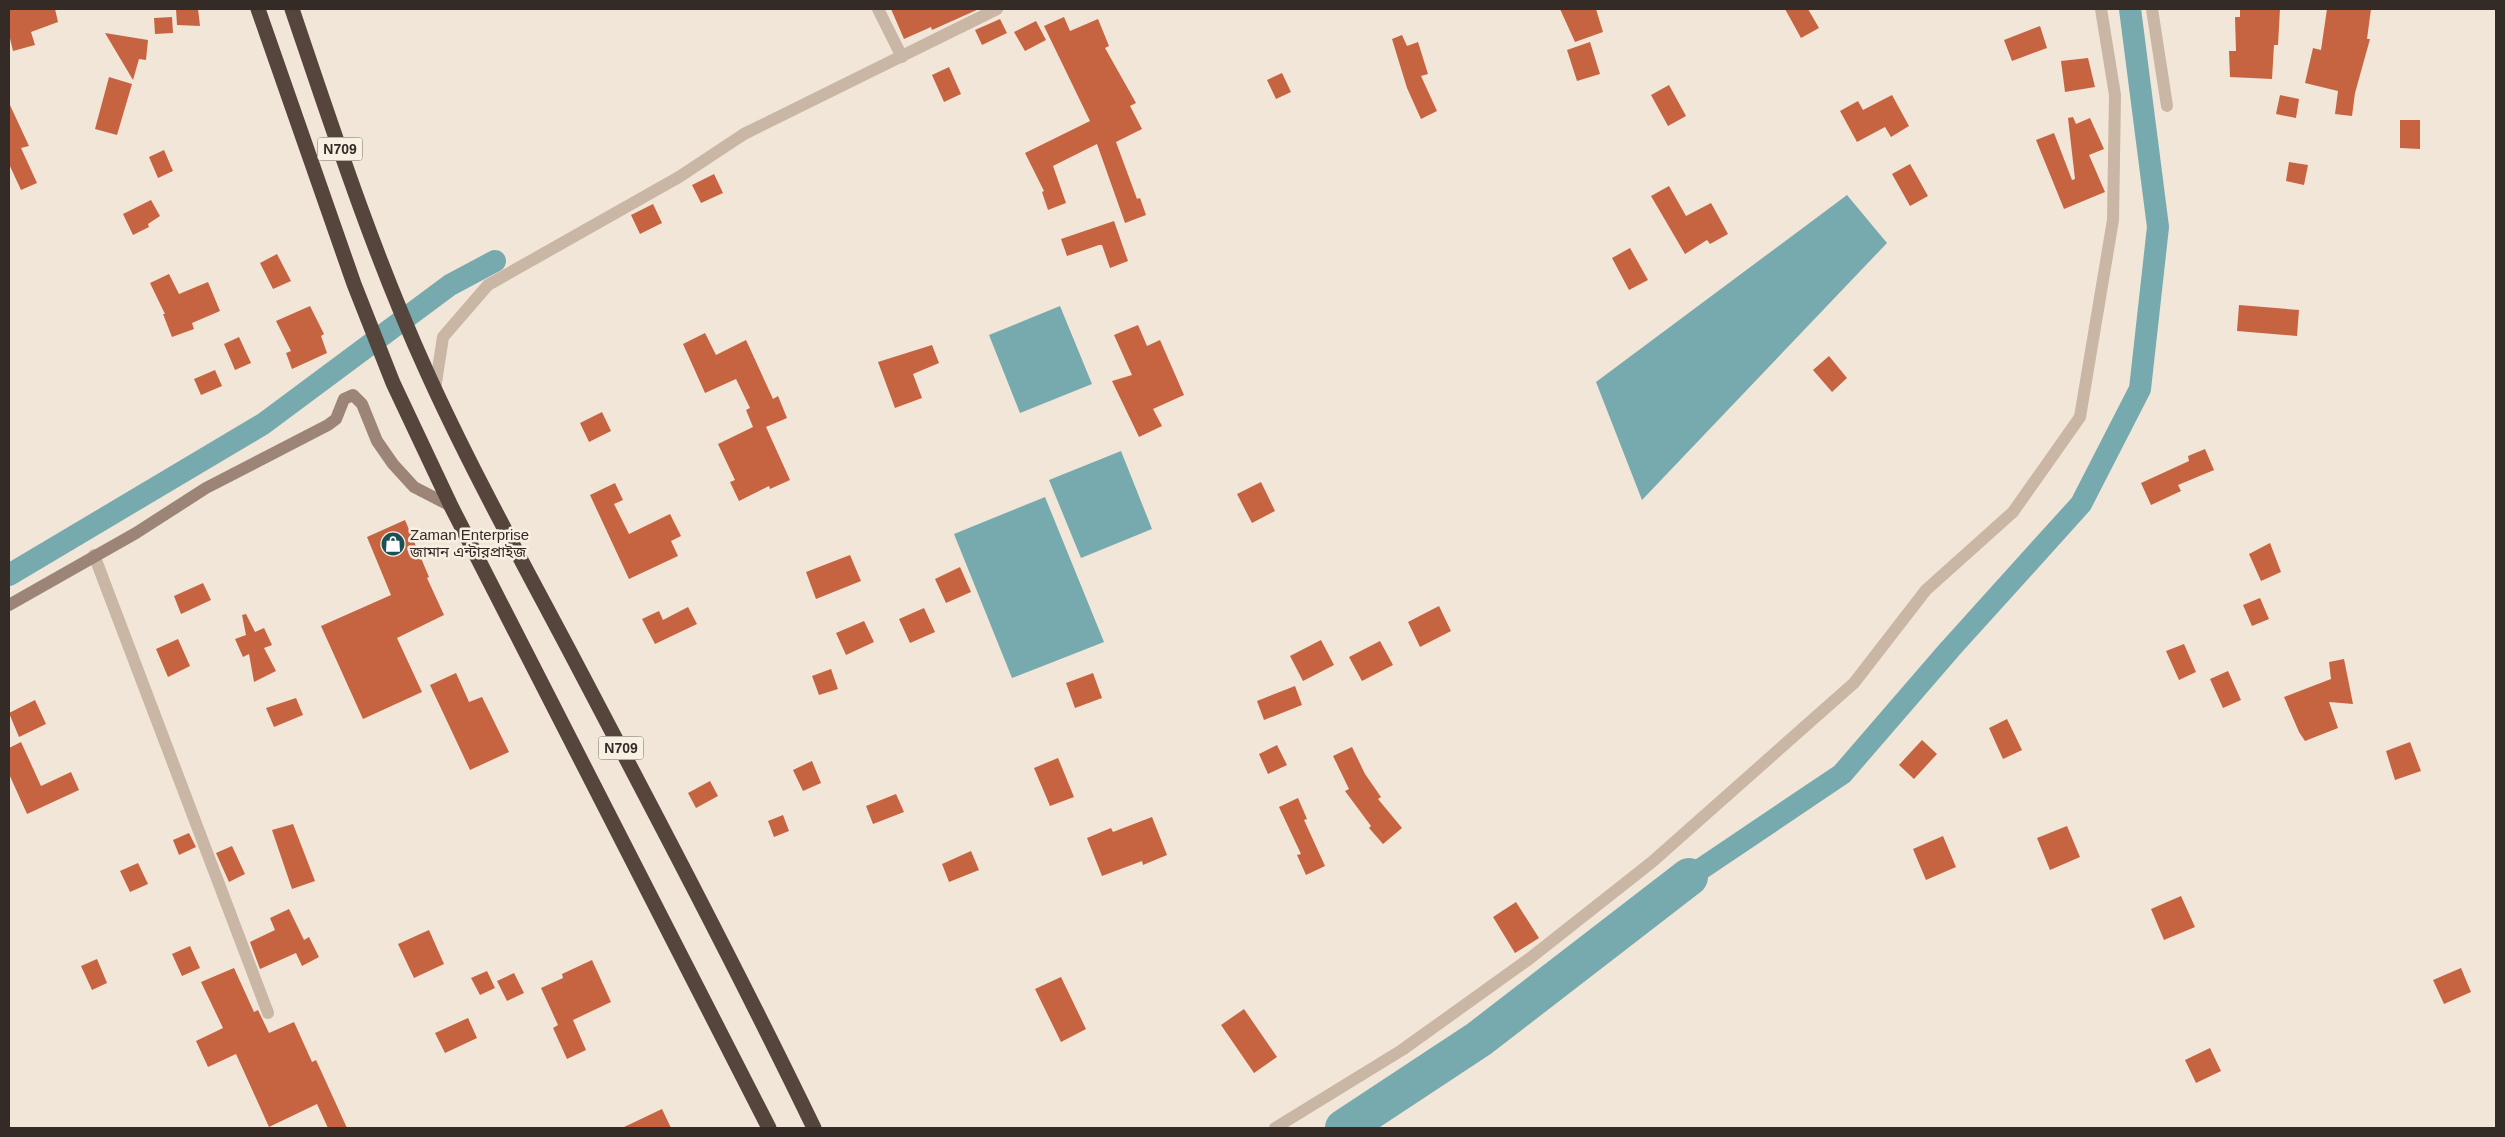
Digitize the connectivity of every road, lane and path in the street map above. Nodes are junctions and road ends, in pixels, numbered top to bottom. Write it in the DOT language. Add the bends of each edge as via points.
graph roads {
  1 [pos="258,9"];
  2 [pos="292,9"];
  3 [pos="878,9"];
  4 [pos="996,9"];
  5 [pos="2101,9"];
  6 [pos="2152,9"];
  7 [pos="902,56"];
  8 [pos="2167,106"];
  9 [pos="435,389"];
  10 [pos="451,506"];
  11 [pos="94,555"];
  12 [pos="9,605"];
  13 [pos="268,1013"];
  14 [pos="769,1128"];
  15 [pos="814,1128"];
  16 [pos="1274,1128"];
  1 -- 10 [label="highway, N709" via="354,284 394,383"];
  2 -- 9 [label="highway, N709" via="393,288"];
  3 -- 7 [label="street"];
  4 -- 7 [label="street"];
  5 -- 16 [label="street" via="2115,94 2113,220 2080,417 2014,512 1926,590 1854,683 1652,862 1529,959 1402,1050"];
  6 -- 8 [label="street"];
  7 -- 9 [label="street" via="744,134 679,177 488,285 443,337"];
  9 -- 15 [label="highway, N709" via="513,548 703,903"];
  10 -- 11 [label="street" via="414,487 393,464 377,441 362,404 352,395 344,399 336,419 328,425 206,488"];
  10 -- 14 [label="highway, N709"];
  11 -- 12 [label="street"];
  11 -- 13 [label="street"];
}
